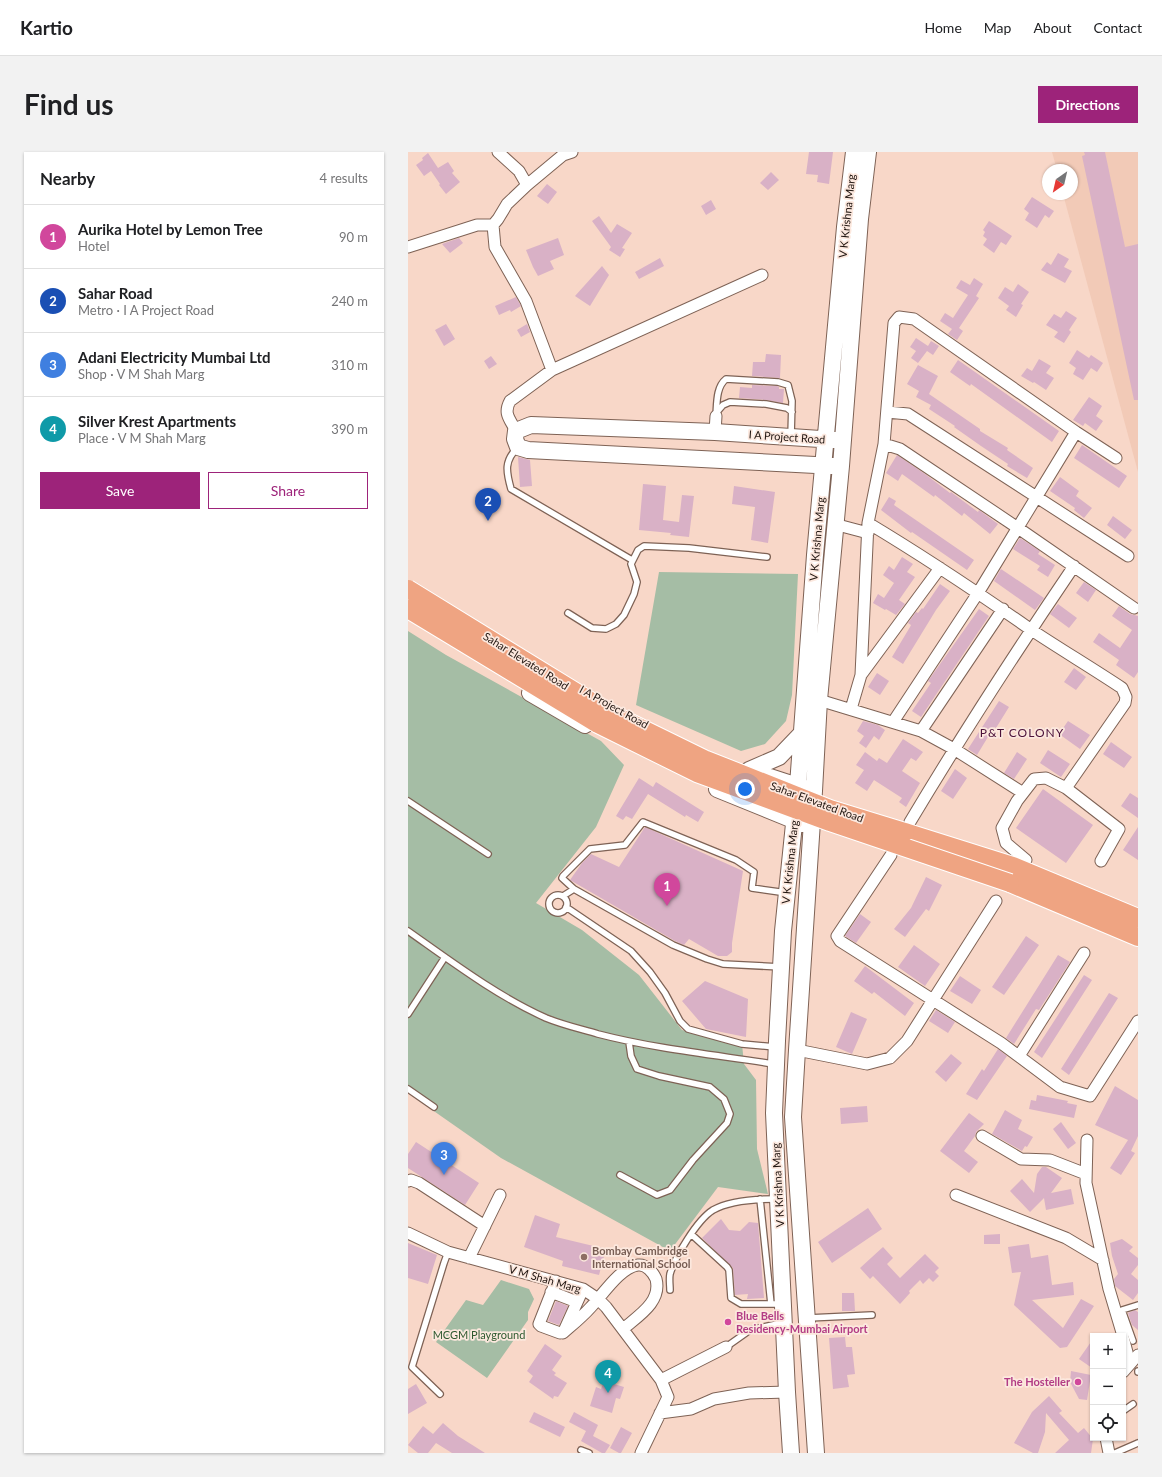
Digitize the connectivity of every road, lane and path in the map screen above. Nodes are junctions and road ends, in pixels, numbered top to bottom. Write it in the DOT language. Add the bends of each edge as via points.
graph roads {
  1 [pos="498,152"];
  2 [pos="572,152"];
  3 [pos="854,152"];
  4 [pos="868,152"];
  5 [pos="527,185"];
  6 [pos="493,225"];
  7 [pos="853,227"];
  8 [pos="408,248"];
  9 [pos="762,275"];
  10 [pos="552,370"];
  11 [pos="792,412"];
  12 [pos="887,412"];
  13 [pos="716,414"];
  14 [pos="516,431"];
  15 [pos="715,432"];
  16 [pos="1076,432"];
  17 [pos="791,437"];
  18 [pos="826,440"];
  19 [pos="842,441"];
  20 [pos="884,444"];
  21 [pos="518,447"];
  22 [pos="1116,458"];
  23 [pos="824,465"];
  24 [pos="840,466"];
  25 [pos="1038,496"];
  26 [pos="834,524"];
  27 [pos="868,528"];
  28 [pos="1018,528"];
  29 [pos="1128,556"];
  30 [pos="767,557"];
  31 [pos="632,560"];
  32 [pos="1074,566"];
  33 [pos="940,568"];
  34 [pos="408,581"];
  35 [pos="408,589"];
  36 [pos="978,593"];
  37 [pos="1134,608"];
  38 [pos="408,609"];
  39 [pos="1003,609"];
  40 [pos="568,613"];
  41 [pos="408,618"];
  42 [pos="1031,629"];
  43 [pos="861,675"];
  44 [pos="812,698"];
  45 [pos="851,709"];
  46 [pos="893,722"];
  47 [pos="922,731"];
  48 [pos="802,733"];
  49 [pos="954,749"];
  50 [pos="749,770"];
  51 [pos="798,786"];
  52 [pos="1066,788"];
  53 [pos="814,791"];
  54 [pos="1023,793"];
  55 [pos="408,801"];
  56 [pos="762,808"];
  57 [pos="794,821"];
  58 [pos="910,822"];
  59 [pos="811,826"];
  60 [pos="792,845"];
  61 [pos="488,854"];
  62 [pos="891,855"];
  63 [pos="1026,860"];
  64 [pos="1102,861"];
  65 [pos="574,889"];
  66 [pos="787,893"];
  67 [pos="563,896"];
  68 [pos="996,901"];
  69 [pos="566,907"];
  70 [pos="1138,918"];
  71 [pos="408,931"];
  72 [pos="1138,937"];
  73 [pos="1084,954"];
  74 [pos="445,957"];
  75 [pos="781,967"];
  76 [pos="933,1000"];
  77 [pos="408,1014"];
  78 [pos="1138,1021"];
  79 [pos="629,1042"];
  80 [pos="777,1047"];
  81 [pos="797,1050"];
  82 [pos="1019,1056"];
  83 [pos="777,1064"];
  84 [pos="408,1089"];
  85 [pos="434,1107"];
  86 [pos="774,1116"];
  87 [pos="794,1117"];
  88 [pos="982,1136"];
  89 [pos="1087,1140"];
  90 [pos="1086,1174"];
  91 [pos="620,1175"];
  92 [pos="408,1181"];
  93 [pos="500,1195"];
  94 [pos="956,1195"];
  95 [pos="760,1199"];
  96 [pos="779,1199"];
  97 [pos="484,1226"];
  98 [pos="408,1233"];
  99 [pos="691,1234"];
  100 [pos="448,1252"];
  101 [pos="469,1258"];
  102 [pos="1103,1260"];
  103 [pos="556,1281"];
  104 [pos="583,1289"];
  105 [pos="670,1290"];
  106 [pos="552,1292"];
  107 [pos="598,1299"];
  108 [pos="577,1302"];
  109 [pos="777,1304"];
  110 [pos="1138,1305"];
  111 [pos="872,1315"];
  112 [pos="807,1318"];
  113 [pos="784,1322"];
  114 [pos="623,1329"];
  115 [pos="563,1333"];
  116 [pos="1129,1338"];
  117 [pos="726,1347"];
  118 [pos="1132,1365"];
  119 [pos="661,1380"];
  120 [pos="787,1392"];
  121 [pos="440,1394"];
  122 [pos="1133,1404"];
  123 [pos="1126,1408"];
  124 [pos="660,1413"];
  125 [pos="1107,1441"];
  126 [pos="1138,1443"];
  127 [pos="581,1450"];
  128 [pos="589,1453"];
  129 [pos="641,1453"];
  130 [pos="791,1453"];
  131 [pos="816,1453"];
  132 [pos="1109,1453"];
  133 [pos="1115,1453"];
  1 -- 5 [label="street" via="519,171"];
  2 -- 5 [label="street" via="563,155"];
  3 -- 7 [label="main road, V K Krishna Marg"];
  4 -- 7 [label="main road, V K Krishna Marg"];
  5 -- 6 [label="street" via="507,204"];
  6 -- 8 [label="street" via="477,225"];
  6 -- 10 [label="street" via="495,247 526,301"];
  7 -- 18 [label="main road, V K Krishna Marg"];
  7 -- 19 [label="main road, V K Krishna Marg"];
  9 -- 10 [label="street"];
  10 -- 14 [label="street" via="510,401 506,408"];
  11 -- 13 [label="lane" via="786,408 766,404 730,402 723,405"];
  11 -- 13 [label="lane" via="788,385 736,378 721,382"];
  11 -- 17 [label="lane"];
  12 -- 16 [label="street" via="894,323 899,317 914,319"];
  12 -- 20 [label="street"];
  12 -- 25 [label="street" via="908,414"];
  13 -- 15 [label="street"];
  14 -- 15 [label="main road, I A Project Road" via="531,425"];
  14 -- 21 [label="main road"];
  15 -- 17 [label="main road, I A Project Road"];
  16 -- 22 [label="street"];
  16 -- 25 [label="street"];
  17 -- 18 [label="main road, I A Project Road"];
  18 -- 19 [label="main road, I A Project Road"];
  18 -- 23 [label="main road, V K Krishna Marg"];
  19 -- 24 [label="main road, V K Krishna Marg"];
  20 -- 27 [label="street"];
  20 -- 28 [label="street" via="900,449"];
  21 -- 23 [label="main road" via="528,450"];
  21 -- 31 [label="lane" via="510,455 507,473 511,489"];
  23 -- 24 [label="main road"];
  23 -- 44 [label="main road, V K Krishna Marg" via="815,555"];
  24 -- 26 [label="main road, V K Krishna Marg"];
  25 -- 28 [label="street"];
  25 -- 29 [label="street"];
  26 -- 27 [label="street"];
  26 -- 44 [label="main road, V K Krishna Marg"];
  27 -- 33 [label="street"];
  27 -- 43 [label="street"];
  28 -- 32 [label="street"];
  28 -- 36 [label="street"];
  30 -- 31 [label="lane" via="689,548 644,546"];
  31 -- 40 [label="lane" via="637,582 634,594 627,610 616,624 606,628 592,628"];
  32 -- 37 [label="street"];
  32 -- 42 [label="street"];
  33 -- 36 [label="street"];
  33 -- 43 [label="street"];
  34 -- 50 [label="main road, I A Project Road" via="611,707 680,742"];
  35 -- 70 [label="main road, Sahar Elevated Road, bridge" via="608,712 704,759 830,808 1013,866"];
  36 -- 39 [label="street"];
  36 -- 46 [label="street"];
  38 -- 72 [label="main road, Sahar Elevated Road, bridge" via="598,724 697,773 1006,882"];
  39 -- 42 [label="street"];
  39 -- 47 [label="street"];
  41 -- 56 [label="main road" via="564,714 615,742"];
  42 -- 49 [label="street"];
  42 -- 52 [label="street" via="1122,688 1126,697 1125,703"];
  43 -- 45 [label="street"];
  44 -- 45 [label="street"];
  44 -- 48 [label="main road, V K Krishna Marg"];
  44 -- 53 [label="main road, V K Krishna Marg"];
  45 -- 46 [label="street"];
  46 -- 47 [label="street"];
  47 -- 49 [label="street"];
  48 -- 50 [label="main road" via="779,757"];
  48 -- 51 [label="main road, V K Krishna Marg"];
  49 -- 54 [label="street"];
  49 -- 58 [label="street"];
  50 -- 51 [label="main road, I A Project Road"];
  51 -- 53 [label="main road, I A Project Road"];
  51 -- 57 [label="main road, V K Krishna Marg"];
  52 -- 54 [label="street" via="1046,778 1034,779"];
  52 -- 64 [label="street" via="1119,829"];
  53 -- 59 [label="main road, V K Krishna Marg"];
  54 -- 63 [label="street" via="1002,828 1006,842"];
  55 -- 61 [label="lane"];
  56 -- 57 [label="main road"];
  56 -- 60 [label="main road" via="780,823"];
  57 -- 59 [label="main road"];
  57 -- 60 [label="main road, V K Krishna Marg"];
  59 -- 81 [label="main road, V K Krishna Marg"];
  60 -- 66 [label="main road, V K Krishna Marg"];
  62 -- 76 [label="street" via="837,936 840,941"];
  65 -- 66 [label="lane" via="562,878 590,849 625,845 643,822 736,860 754,872 752,888"];
  65 -- 67 [label="lane"];
  65 -- 75 [label="lane" via="673,945 707,959 723,964"];
  66 -- 75 [label="main road, V K Krishna Marg"];
  67 -- 69 [label="lane"];
  67 -- 69 [label="lane" via="554,896 550,899 549,905 557,912 563,911"];
  68 -- 76 [label="street"];
  69 -- 80 [label="lane" via="631,951 650,972 680,1021 688,1028 742,1044"];
  71 -- 74 [label="lane"];
  73 -- 82 [label="street"];
  74 -- 77 [label="lane"];
  74 -- 79 [label="lane" via="509,998 547,1018 574,1028"];
  75 -- 80 [label="main road, V K Krishna Marg"];
  76 -- 81 [label="street" via="906,1041 890,1058 867,1064"];
  76 -- 82 [label="street"];
  78 -- 82 [label="street" via="1090,1096 1060,1087"];
  79 -- 83 [label="lane"];
  79 -- 91 [label="lane" via="637,1069 658,1076 710,1086 724,1099 730,1114 727,1123 670,1190 656,1195"];
  80 -- 83 [label="main road, V K Krishna Marg"];
  81 -- 87 [label="main road, V K Krishna Marg"];
  83 -- 86 [label="main road, V K Krishna Marg"];
  84 -- 85 [label="lane"];
  86 -- 87 [label="main road"];
  86 -- 96 [label="main road, V K Krishna Marg"];
  87 -- 112 [label="main road, V K Krishna Marg"];
  88 -- 90 [label="street" via="1022,1160 1050,1160"];
  89 -- 90 [label="street"];
  90 -- 102 [label="street"];
  92 -- 97 [label="street" via="419,1183"];
  93 -- 97 [label="street"];
  94 -- 102 [label="street" via="1066,1238"];
  95 -- 96 [label="lane"];
  95 -- 99 [label="lane" via="712,1210"];
  95 -- 109 [label="lane"];
  96 -- 109 [label="main road, V K Krishna Marg"];
  97 -- 101 [label="street"];
  98 -- 100 [label="street, V M Shah Marg"];
  99 -- 105 [label="lane" via="670,1275"];
  99 -- 109 [label="lane" via="729,1270 731,1298 741,1304"];
  100 -- 101 [label="street, V M Shah Marg"];
  100 -- 121 [label="lane" via="412,1367"];
  101 -- 103 [label="street, V M Shah Marg"];
  102 -- 116 [label="street" via="1109,1289"];
  103 -- 104 [label="street, V M Shah Marg"];
  103 -- 106 [label="street"];
  104 -- 107 [label="street, V M Shah Marg"];
  104 -- 108 [label="street"];
  106 -- 108 [label="street"];
  106 -- 108 [label="street" via="539,1324 541,1326 560,1333 564,1331"];
  107 -- 114 [label="street, V M Shah Marg"];
  107 -- 114 [label="street" via="628,1268 638,1265 648,1268 654,1274 657,1282 656,1298"];
  107 -- 115 [label="street"];
  109 -- 113 [label="main road, V K Krishna Marg"];
  110 -- 116 [label="lane" via="1122,1310"];
  111 -- 112 [label="lane"];
  112 -- 131 [label="main road, V K Krishna Marg"];
  113 -- 117 [label="lane" via="750,1330"];
  113 -- 120 [label="main road, V K Krishna Marg"];
  114 -- 119 [label="street, V M Shah Marg"];
  116 -- 118 [label="street"];
  117 -- 119 [label="street"];
  119 -- 124 [label="street, V M Shah Marg" via="668,1397"];
  120 -- 124 [label="street" via="749,1393 714,1399 691,1409"];
  120 -- 130 [label="main road, V K Krishna Marg"];
  122 -- 123 [label="lane"];
  124 -- 129 [label="street, V M Shah Marg"];
  125 -- 132 [label="street"];
  126 -- 133 [label="lane"];
  127 -- 128 [label="lane"];
}
